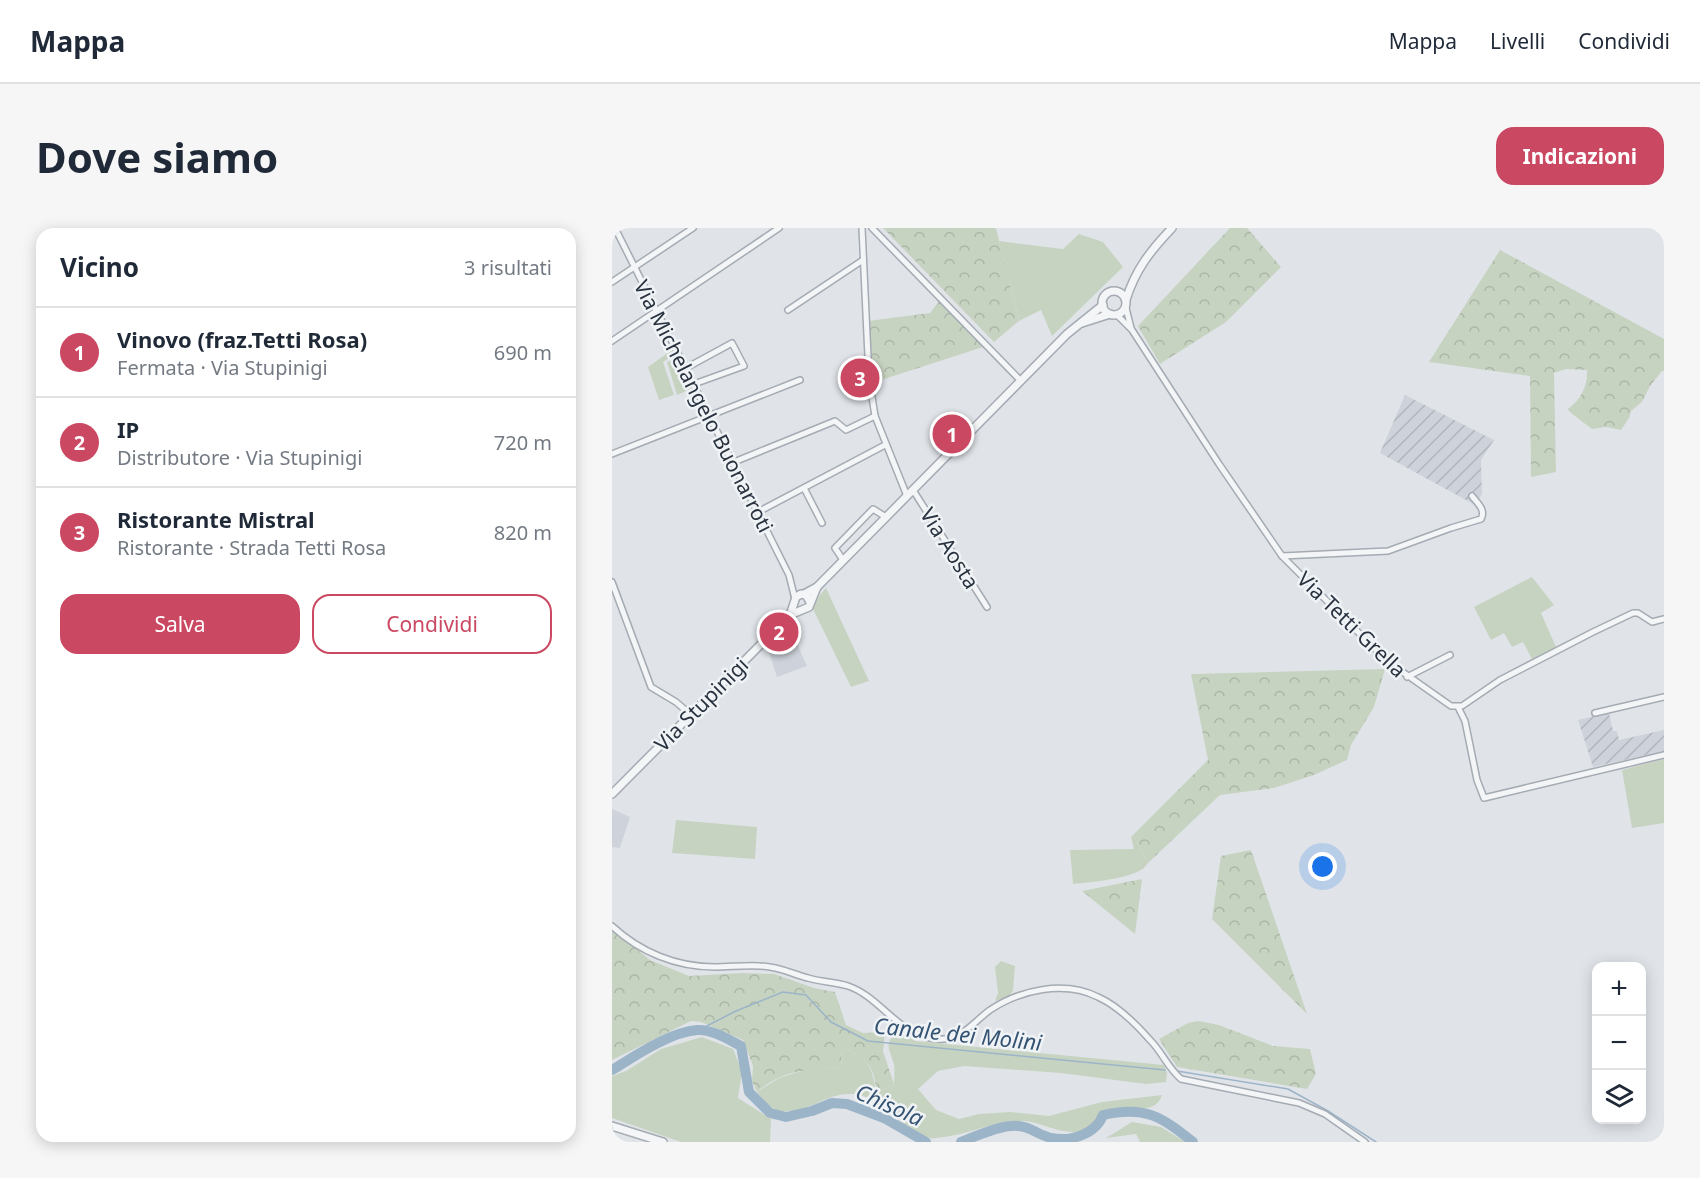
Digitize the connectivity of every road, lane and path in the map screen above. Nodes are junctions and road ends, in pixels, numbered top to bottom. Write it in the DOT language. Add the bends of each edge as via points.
graph roads {
  1 [pos="615,228"];
  2 [pos="693,228"];
  3 [pos="779,228"];
  4 [pos="862,228"];
  5 [pos="872,228"];
  6 [pos="1172,228"];
  7 [pos="862,260"];
  8 [pos="634,267"];
  9 [pos="1136,273"];
  10 [pos="612,282"];
  11 [pos="1114,291"];
  12 [pos="1126,304"];
  13 [pos="1103,305"];
  14 [pos="788,310"];
  15 [pos="657,311"];
  16 [pos="1113,314"];
  17 [pos="1075,327"];
  18 [pos="1132,330"];
  19 [pos="612,340"];
  20 [pos="686,368"];
  21 [pos="800,380"];
  22 [pos="1021,381"];
  23 [pos="694,384"];
  24 [pos="710,415"];
  25 [pos="875,416"];
  26 [pos="885,445"];
  27 [pos="612,454"];
  28 [pos="734,462"];
  29 [pos="804,488"];
  30 [pos="913,490"];
  31 [pos="907,496"];
  32 [pos="1472,496"];
  33 [pos="758,512"];
  34 [pos="886,517"];
  35 [pos="822,523"];
  36 [pos="1282,555"];
  37 [pos="843,560"];
  38 [pos="612,582"];
  39 [pos="817,587"];
  40 [pos="798,598"];
  41 [pos="810,602"];
  42 [pos="987,607"];
  43 [pos="802,611"];
  44 [pos="790,615"];
  45 [pos="1664,619"];
  46 [pos="1450,655"];
  47 [pos="1407,677"];
  48 [pos="1664,697"];
  49 [pos="1458,707"];
  50 [pos="1595,713"];
  51 [pos="690,714"];
  52 [pos="1664,754"];
  53 [pos="612,794"];
  54 [pos="612,926"];
  55 [pos="612,1126"];
  56 [pos="663,1142"];
  57 [pos="1365,1142"];
  1 -- 8 [label="street, Via Michelangelo Buonarroti"];
  2 -- 8 [label="street"];
  3 -- 15 [label="street"];
  4 -- 7 [label="street"];
  5 -- 22 [label="street"];
  6 -- 9 [label="street"];
  7 -- 14 [label="street"];
  7 -- 25 [label="street"];
  8 -- 10 [label="street"];
  8 -- 15 [label="street, Via Michelangelo Buonarroti"];
  9 -- 11 [label="street"];
  9 -- 12 [label="street"];
  11 -- 12 [label="street" via="1122,293"];
  11 -- 13 [label="street" via="1104,297"];
  12 -- 16 [label="street"];
  12 -- 18 [label="street, Via Tetti Grella"];
  13 -- 16 [label="street"];
  13 -- 17 [label="street"];
  15 -- 19 [label="street"];
  15 -- 20 [label="street, Via Michelangelo Buonarroti"];
  16 -- 17 [label="street"];
  16 -- 18 [label="street, Via Tetti Grella"];
  17 -- 22 [label="street"];
  18 -- 36 [label="street, Via Tetti Grella"];
  20 -- 23 [label="street, Via Michelangelo Buonarroti"];
  20 -- 23 [label="street" via="732,343 744,366"];
  21 -- 24 [label="street"];
  22 -- 30 [label="street"];
  23 -- 24 [label="street, Via Michelangelo Buonarroti"];
  24 -- 27 [label="street"];
  24 -- 28 [label="street, Via Michelangelo Buonarroti"];
  25 -- 26 [label="street"];
  25 -- 28 [label="street" via="846,430 835,421"];
  26 -- 29 [label="street"];
  26 -- 31 [label="street"];
  28 -- 33 [label="street, Via Michelangelo Buonarroti"];
  29 -- 33 [label="street"];
  29 -- 35 [label="street"];
  30 -- 31 [label="street"];
  30 -- 42 [label="street, Via Aosta"];
  31 -- 34 [label="street"];
  32 -- 36 [label="street" via="1484,515 1481,519 1388,551"];
  33 -- 40 [label="street, Via Michelangelo Buonarroti"];
  34 -- 37 [label="street"];
  34 -- 37 [label="street" via="873,509 835,548"];
  36 -- 47 [label="street, Via Tetti Grella"];
  37 -- 39 [label="street"];
  38 -- 51 [label="street" via="651,687"];
  39 -- 40 [label="street"];
  39 -- 41 [label="street"];
  40 -- 41 [label="street" via="808,597"];
  40 -- 43 [label="street" via="797,609"];
  40 -- 44 [label="street, Via Stupinigi"];
  41 -- 43 [label="street"];
  43 -- 44 [label="street, Via Stupinigi"];
  44 -- 51 [label="street, Via Stupinigi"];
  45 -- 49 [label="street" via="1652,622 1633,614 1500,680"];
  46 -- 47 [label="street"];
  47 -- 49 [label="street, Via Tetti Grella"];
  48 -- 50 [label="street"];
  49 -- 52 [label="street" via="1484,798"];
  51 -- 53 [label="street, Via Stupinigi"];
  54 -- 57 [label="street" via="641,948 687,965 759,965 848,986 914,1033 937,1040 963,1034 984,1014 1015,997 1047,989 1080,991 1113,1005 1149,1039 1181,1079 1299,1103 1325,1114"];
  55 -- 56 [label="street"];
}
